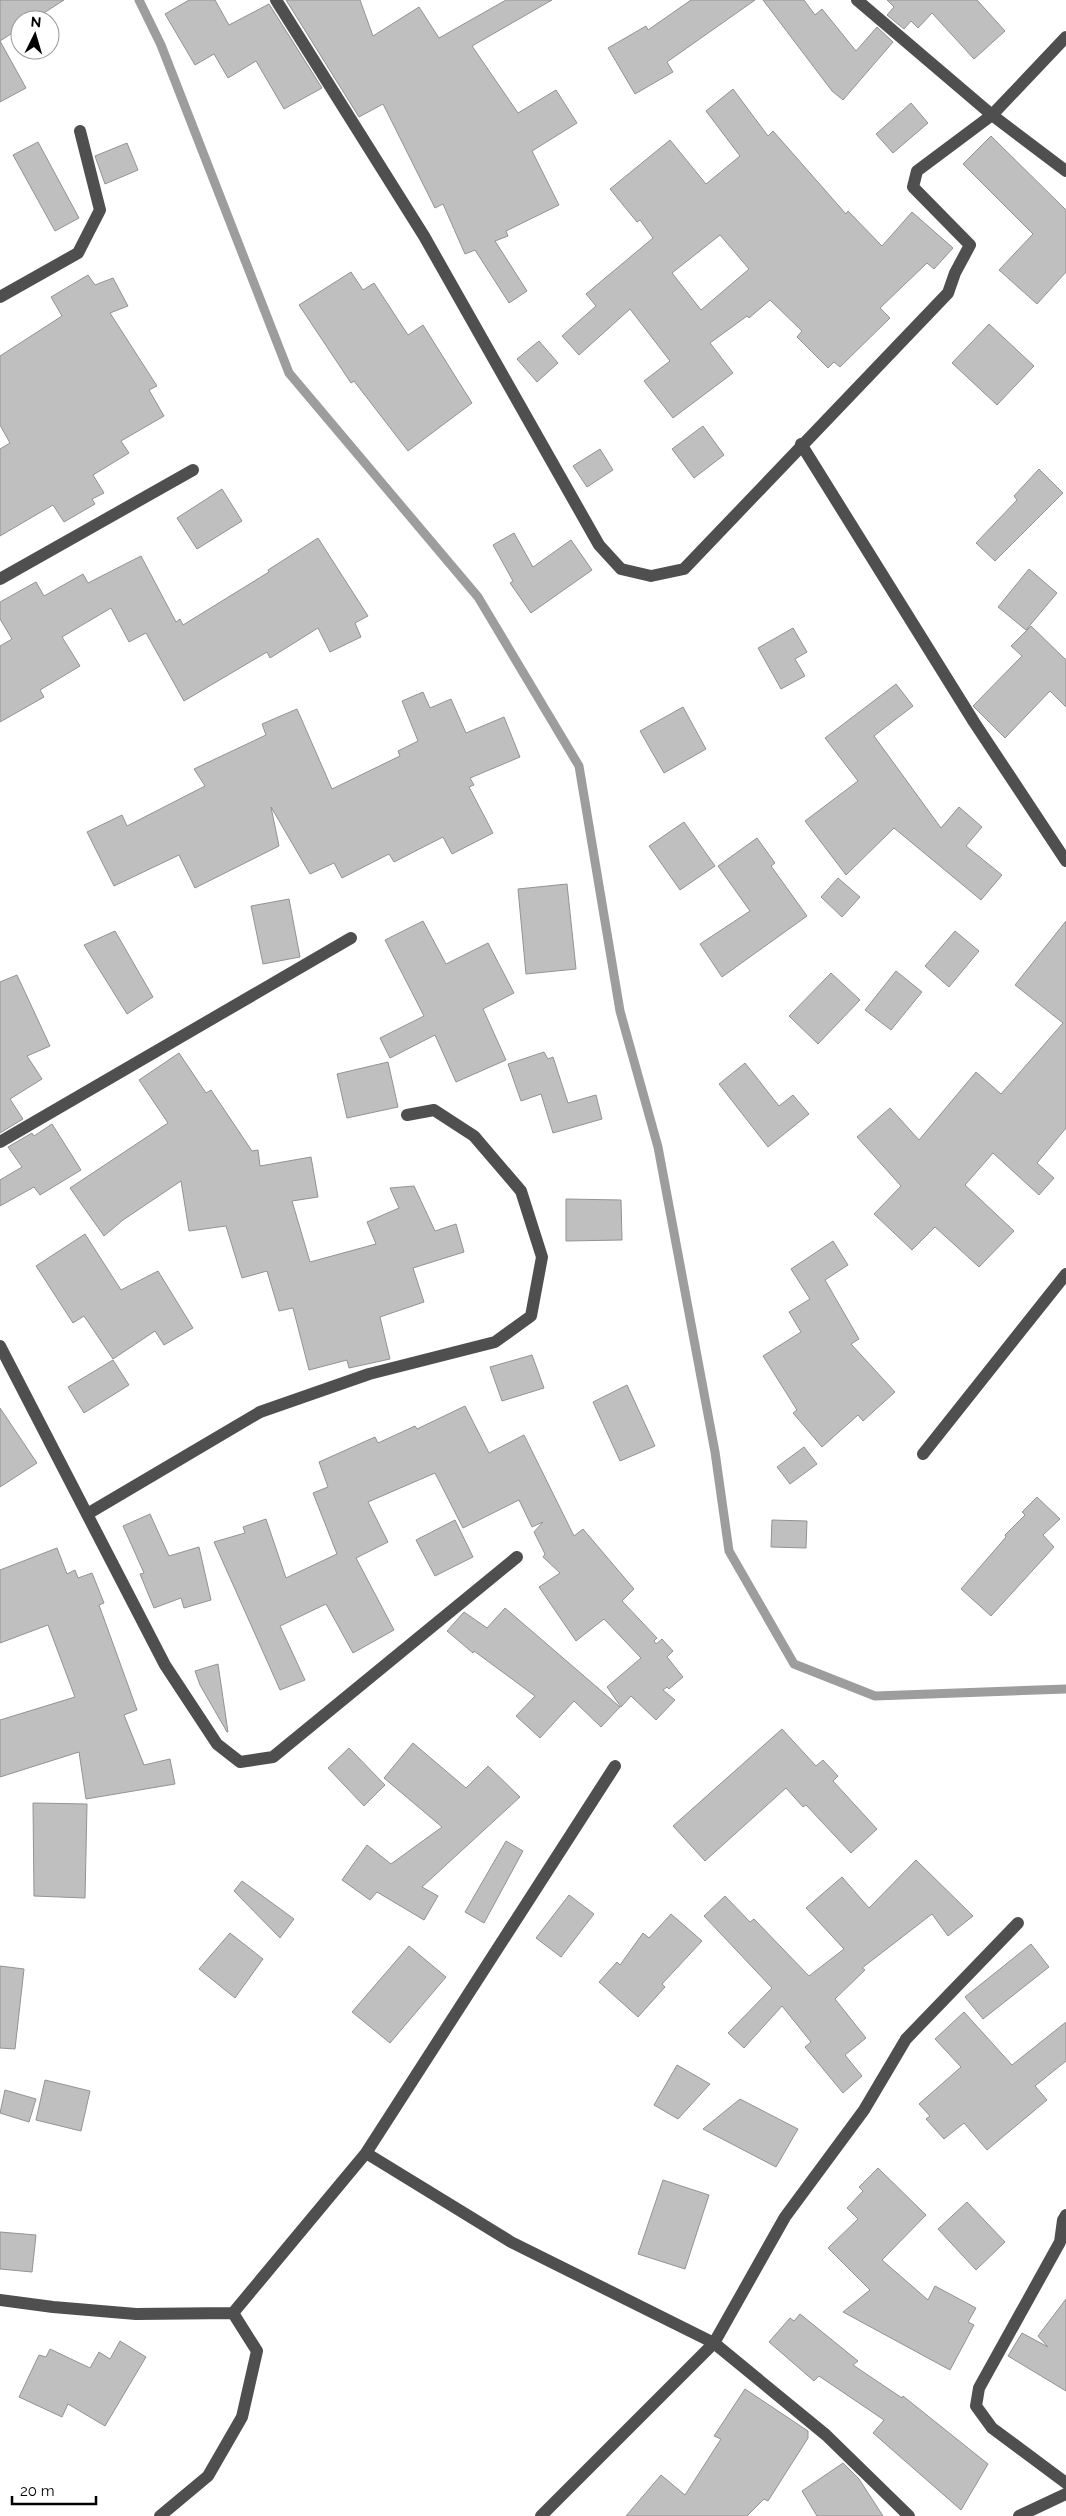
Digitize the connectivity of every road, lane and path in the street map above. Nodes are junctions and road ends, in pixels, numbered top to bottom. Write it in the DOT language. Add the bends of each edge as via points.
graph roads {
  1 [pos="276,0"];
  2 [pos="856,0"];
  3 [pos="1066,37"];
  4 [pos="992,115"];
  5 [pos="80,131"];
  6 [pos="1066,172"];
  7 [pos="0,297"];
  8 [pos="801,444"];
  9 [pos="193,470"];
  10 [pos="0,579"];
  11 [pos="1066,861"];
  12 [pos="351,938"];
  13 [pos="406,1115"];
  14 [pos="0,1142"];
  15 [pos="1066,1274"];
  16 [pos="0,1346"];
  17 [pos="923,1454"];
  18 [pos="89,1513"];
  19 [pos="517,1557"];
  20 [pos="615,1766"];
  21 [pos="1018,1923"];
  22 [pos="366,2153"];
  23 [pos="1066,2214"];
  24 [pos="0,2300"];
  25 [pos="233,2314"];
  26 [pos="714,2343"];
  27 [pos="1066,2482"];
  28 [pos="1066,2494"];
  29 [pos="160,2516"];
  30 [pos="542,2516"];
  31 [pos="908,2516"];
  32 [pos="1019,2516"];
  1 -- 8 [label="street" via="424,236 599,545 621,569 651,576 684,569"];
  2 -- 4 [label="street"];
  3 -- 4 [label="street"];
  4 -- 6 [label="street"];
  4 -- 8 [label="street" via="917,171 913,187 970,245 948,293"];
  5 -- 7 [label="street" via="100,210 78,254"];
  8 -- 11 [label="street" via="974,722"];
  9 -- 10 [label="street"];
  12 -- 14 [label="street"];
  13 -- 18 [label="street" via="434,1110 474,1136 521,1191 542,1257 530,1316 495,1342 369,1374 260,1412"];
  15 -- 17 [label="street"];
  16 -- 18 [label="street"];
  18 -- 19 [label="street" via="165,1664 216,1744 240,1762 273,1757"];
  20 -- 22 [label="street"];
  21 -- 26 [label="street" via="906,2039 864,2110 785,2217"];
  22 -- 25 [label="street"];
  22 -- 26 [label="street" via="511,2242"];
  23 -- 27 [label="street" via="1060,2242 979,2388 976,2406 992,2428"];
  24 -- 25 [label="street" via="136,2314"];
  25 -- 29 [label="street" via="257,2351 242,2417 208,2476"];
  26 -- 30 [label="street"];
  26 -- 31 [label="street" via="826,2435"];
  28 -- 32 [label="street"];
}
